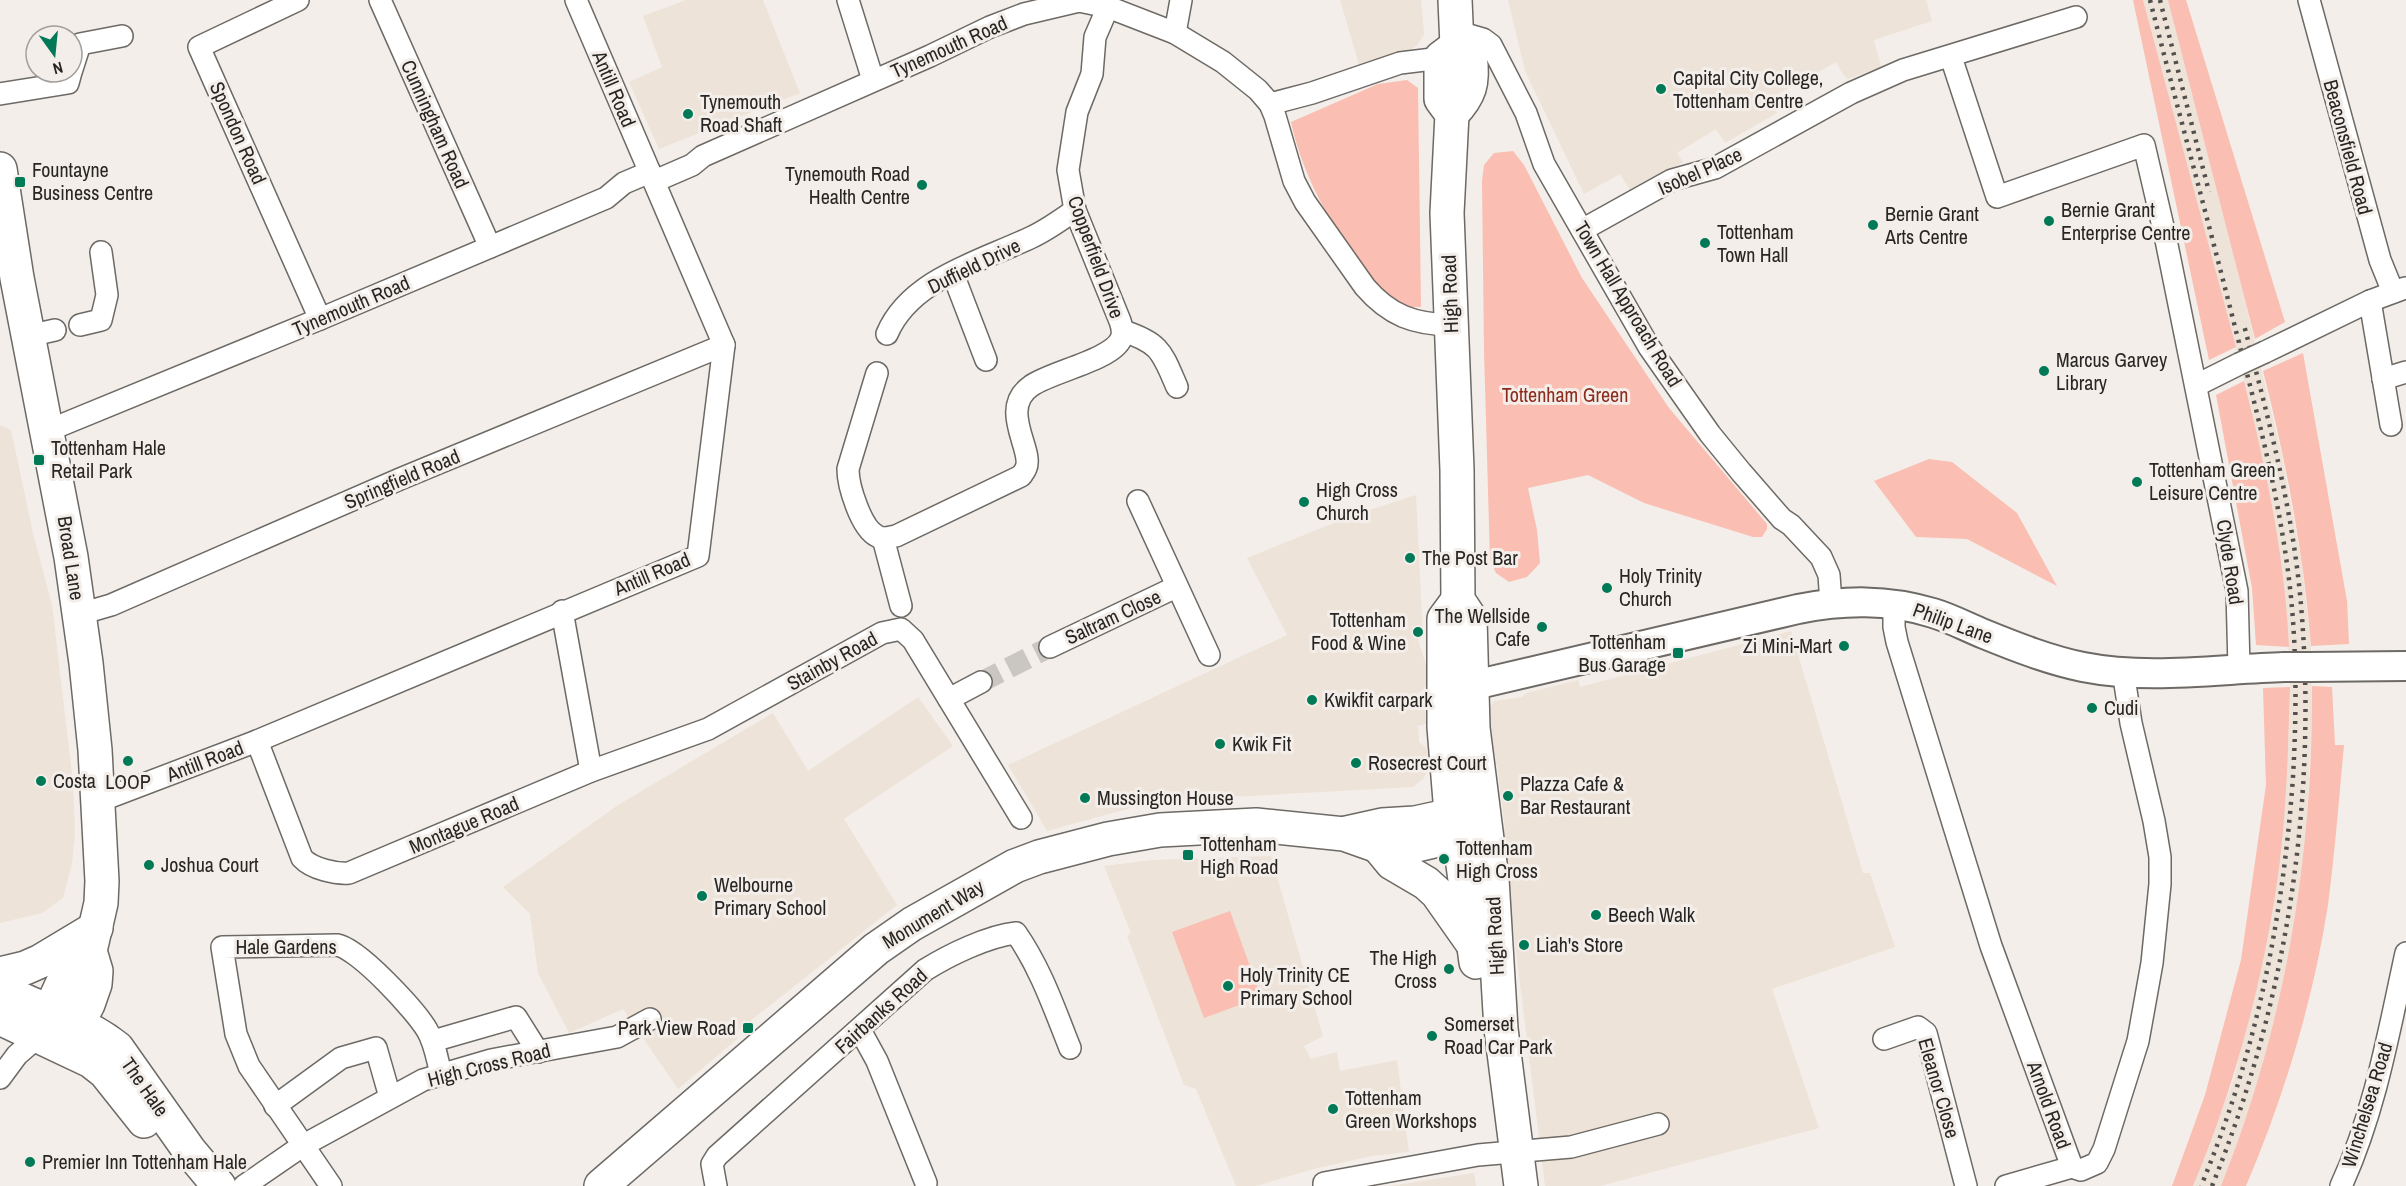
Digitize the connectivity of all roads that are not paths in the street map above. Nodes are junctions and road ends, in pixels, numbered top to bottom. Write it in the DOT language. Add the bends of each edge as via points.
graph roads {
  1 [pos="298,0"];
  2 [pos="380,0"];
  3 [pos="576,0"];
  4 [pos="848,0"];
  5 [pos="1180,0"];
  6 [pos="2309,0"];
  7 [pos="1108,7"];
  8 [pos="2076,17"];
  9 [pos="1175,33"];
  10 [pos="1452,34"];
  11 [pos="122,36"];
  12 [pos="84,43"];
  13 [pos="1951,57"];
  14 [pos="873,80"];
  15 [pos="62,84"];
  16 [pos="0,94"];
  17 [pos="1270,104"];
  18 [pos="0,169"];
  19 [pos="653,177"];
  20 [pos="1075,210"];
  21 [pos="1582,230"];
  22 [pos="489,247"];
  23 [pos="101,252"];
  24 [pos="953,274"];
  25 [pos="2400,290"];
  26 [pos="2370,301"];
  27 [pos="320,319"];
  28 [pos="80,325"];
  29 [pos="1451,325"];
  30 [pos="1123,331"];
  31 [pos="887,334"];
  32 [pos="724,345"];
  33 [pos="986,360"];
  34 [pos="2406,372"];
  35 [pos="877,373"];
  36 [pos="2383,379"];
  37 [pos="2196,385"];
  38 [pos="1177,387"];
  39 [pos="2391,425"];
  40 [pos="47,431"];
  41 [pos="1138,501"];
  42 [pos="883,538"];
  43 [pos="1176,587"];
  44 [pos="1831,603"];
  45 [pos="1894,604"];
  46 [pos="562,611"];
  47 [pos="80,614"];
  48 [pos="901,618"];
  49 [pos="1050,647"];
  50 [pos="1209,655"];
  51 [pos="2406,666"];
  52 [pos="2239,668"];
  53 [pos="2124,671"];
  54 [pos="981,682"];
  55 [pos="1457,689"];
  56 [pos="950,699"];
  57 [pos="258,741"];
  58 [pos="591,771"];
  59 [pos="1448,778"];
  60 [pos="98,802"];
  61 [pos="1021,819"];
  62 [pos="1466,824"];
  63 [pos="1380,836"];
  64 [pos="93,940"];
  65 [pos="1475,948"];
  66 [pos="2406,953"];
  67 [pos="0,974"];
  68 [pos="0,992"];
  69 [pos="0,1017"];
  70 [pos="650,1019"];
  71 [pos="58,1030"];
  72 [pos="860,1030"];
  73 [pos="1884,1039"];
  74 [pos="433,1041"];
  75 [pos="1070,1048"];
  76 [pos="537,1052"];
  77 [pos="441,1074"];
  78 [pos="0,1078"];
  79 [pos="390,1097"];
  80 [pos="275,1106"];
  81 [pos="1658,1124"];
  82 [pos="302,1146"];
  83 [pos="1504,1165"];
  84 [pos="2072,1167"];
  85 [pos="926,1183"];
  86 [pos="1324,1184"];
  87 [pos="193,1186"];
  88 [pos="219,1186"];
  89 [pos="244,1186"];
  90 [pos="331,1186"];
  91 [pos="601,1186"];
  92 [pos="716,1186"];
  93 [pos="1521,1186"];
  94 [pos="1966,1186"];
  95 [pos="2007,1186"];
  96 [pos="2341,1186"];
  1 -- 27 [label="street, Spondon Road" via="200,47"];
  2 -- 22 [label="street, Cunningham Road"];
  3 -- 19 [label="street, Antill Road"];
  4 -- 14 [label="street"];
  5 -- 9 [label="street"];
  6 -- 25 [label="street, Beaconsfield Road" via="2380,260"];
  7 -- 9 [label="street, Tynemouth Road"];
  7 -- 14 [label="street, Tynemouth Road" via="1079,1 1024,14"];
  7 -- 20 [label="street, Copperfield Drive" via="1095,37 1092,74 1077,112 1070,148 1068,170"];
  8 -- 13 [label="street, Isobel Place"];
  9 -- 17 [label="street, Tynemouth Road" via="1243,76"];
  10 -- 17 [label="street" via="1400,63"];
  10 -- 21 [label="street, Town Hall Approach Road" via="1483,39 1491,45 1526,113 1544,164"];
  10 -- 29 [label="main road, High Road" via="1441,99 1452,114 1447,213"];
  11 -- 12 [label="street"];
  13 -- 21 [label="street, Isobel Place" via="1903,70 1851,93 1715,168 1672,180"];
  13 -- 37 [label="street, Clyde Road" via="1997,197 2144,145"];
  14 -- 19 [label="street, Tynemouth Road" via="703,156 692,165"];
  15 -- 16 [label="street"];
  17 -- 29 [label="street" via="1294,181 1305,202 1374,298 1411,321"];
  18 -- 40 [label="main road, Broad Lane" via="41,333"];
  19 -- 22 [label="street, Tynemouth Road" via="624,183 613,194"];
  19 -- 32 [label="street, Antill Road"];
  20 -- 24 [label="street, Duffield Drive" via="1035,236"];
  20 -- 30 [label="street, Copperfield Drive"];
  21 -- 44 [label="street, Town Hall Approach Road" via="1649,347 1698,417 1782,519 1821,557 1829,575"];
  22 -- 27 [label="street, Tynemouth Road"];
  23 -- 28 [label="street" via="107,296 101,320"];
  24 -- 31 [label="street, Duffield Drive" via="913,297"];
  24 -- 33 [label="street"];
  25 -- 26 [label="street"];
  26 -- 36 [label="street"];
  26 -- 37 [label="street, bridge"];
  27 -- 40 [label="street, Tynemouth Road"];
  29 -- 55 [label="main road, High Road" via="1458,600 1470,618"];
  30 -- 38 [label="street" via="1159,349"];
  30 -- 42 [label="street, Copperfield Drive" via="1120,341 1111,349 1030,386 1017,418 1027,456 1027,468 1021,476 896,536"];
  32 -- 46 [label="street, Antill Road" via="698,556"];
  32 -- 47 [label="street, Springfield Road" via="400,479 111,605"];
  34 -- 36 [label="street"];
  35 -- 42 [label="street" via="848,480 870,530"];
  36 -- 39 [label="street"];
  37 -- 52 [label="street, Clyde Road" via="2237,591"];
  40 -- 47 [label="main road, Broad Lane"];
  41 -- 43 [label="street, Saltram Close"];
  42 -- 48 [label="street"];
  43 -- 49 [label="street, Saltram Close"];
  43 -- 50 [label="street, Saltram Close"];
  44 -- 45 [label="main road, Philip Lane"];
  44 -- 55 [label="main road, Philip Lane"];
  45 -- 53 [label="main road, Philip Lane" via="1934,613 2066,663"];
  45 -- 84 [label="street, Arnold Road" via="1897,642 1991,946"];
  46 -- 57 [label="street, Antill Road"];
  46 -- 58 [label="street"];
  47 -- 60 [label="main road, Broad Lane"];
  48 -- 56 [label="street, Stainby Road"];
  48 -- 58 [label="street, Stainby Road" via="882,633 708,729"];
  51 -- 52 [label="main road, Philip Lane, bridge"];
  52 -- 53 [label="main road, Philip Lane"];
  53 -- 84 [label="street, Arnold Road" via="2131,723 2160,857 2152,963 2140,1030 2104,1149 2097,1163 2081,1170"];
  54 -- 56 [label="street"];
  55 -- 59 [label="main road, High Road" via="1444,727"];
  55 -- 62 [label="main road, High Road" via="1473,728"];
  56 -- 61 [label="street, Stainby Road"];
  57 -- 58 [label="street, Montague Road" via="302,858 312,866 343,873 356,871"];
  57 -- 60 [label="street, Antill Road"];
  59 -- 62 [label="main road, High Road"];
  59 -- 63 [label="main road" via="1435,793 1401,812"];
  60 -- 64 [label="main road, Broad Lane" via="102,881"];
  62 -- 63 [label="main road, Monument Way" via="1396,850"];
  62 -- 65 [label="main road, High Road"];
  62 -- 83 [label="main road, High Road" via="1492,879"];
  63 -- 65 [label="main road" via="1392,863 1437,893"];
  63 -- 91 [label="main road, Monument Way" via="1256,825 1160,830 1081,845 1015,866 922,918 876,949"];
  64 -- 67 [label="main road"];
  64 -- 71 [label="main road, Broad Lane" via="95,984 87,1004"];
  65 -- 83 [label="main road, High Road" via="1485,1062"];
  66 -- 96 [label="street, Winchelsea Road" via="2379,1078"];
  68 -- 71 [label="main road"];
  69 -- 71 [label="main road"];
  70 -- 76 [label="street, High Cross Road" via="616,1037"];
  71 -- 78 [label="street" via="16,1055"];
  71 -- 87 [label="main road, The Hale" via="105,1072"];
  71 -- 88 [label="main road, The Hale" via="101,1036 126,1058"];
  72 -- 75 [label="street, Fairbanks Road" via="933,965 1002,934 1016,933 1037,965"];
  72 -- 85 [label="street" via="877,1061"];
  72 -- 92 [label="street, Fairbanks Road" via="717,1156 712,1164"];
  73 -- 94 [label="street, Eleanor Close" via="1918,1027 1926,1033"];
  74 -- 76 [label="street" via="516,1017"];
  74 -- 77 [label="street, Hale Gardens"];
  74 -- 80 [label="street, Hale Gardens" via="406,1004 345,947 222,947 236,1034 249,1066"];
  76 -- 77 [label="street, High Cross Road"];
  77 -- 79 [label="street, High Cross Road"];
  79 -- 80 [label="street" via="376,1048 341,1058"];
  79 -- 82 [label="street, High Cross Road"];
  80 -- 82 [label="street, Hale Gardens"];
  81 -- 83 [label="street"];
  82 -- 89 [label="street, High Cross Road"];
  82 -- 90 [label="street, Hale Gardens"];
  83 -- 86 [label="street" via="1433,1162"];
  83 -- 93 [label="main road, High Road"];
  84 -- 95 [label="street"];
}
